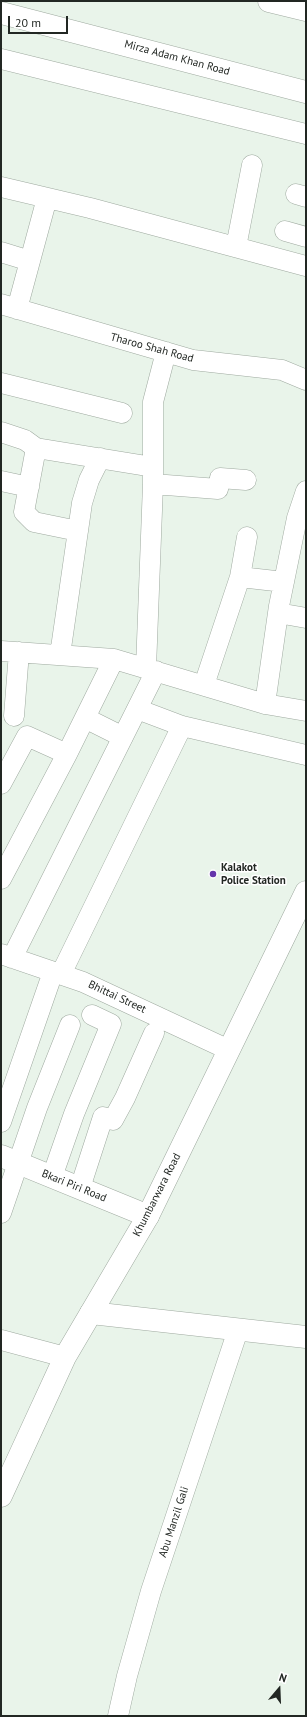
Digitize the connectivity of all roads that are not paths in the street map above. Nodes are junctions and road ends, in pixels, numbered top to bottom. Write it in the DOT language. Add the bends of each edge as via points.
graph roads {
  1 [pos="269,1"];
  2 [pos="306,10"];
  3 [pos="1,12"];
  4 [pos="1,58"];
  5 [pos="306,92"];
  6 [pos="306,134"];
  7 [pos="252,165"];
  8 [pos="1,187"];
  9 [pos="47,198"];
  10 [pos="285,231"];
  11 [pos="306,236"];
  12 [pos="236,247"];
  13 [pos="1,252"];
  14 [pos="30,261"];
  15 [pos="306,266"];
  16 [pos="9,307"];
  17 [pos="166,352"];
  18 [pos="306,380"];
  19 [pos="1,383"];
  20 [pos="122,413"];
  21 [pos="1,432"];
  22 [pos="36,448"];
  23 [pos="100,458"];
  24 [pos="153,476"];
  25 [pos="246,480"];
  26 [pos="1,481"];
  27 [pos="28,487"];
  28 [pos="306,491"];
  29 [pos="78,531"];
  30 [pos="247,536"];
  31 [pos="298,559"];
  32 [pos="240,577"];
  33 [pos="284,582"];
  34 [pos="278,613"];
  35 [pos="306,618"];
  36 [pos="10,651"];
  37 [pos="60,655"];
  38 [pos="114,659"];
  39 [pos="151,670"];
  40 [pos="204,685"];
  41 [pos="265,704"];
  42 [pos="137,709"];
  43 [pos="306,711"];
  44 [pos="14,716"];
  45 [pos="85,718"];
  46 [pos="182,726"];
  47 [pos="123,737"];
  48 [pos="68,754"];
  49 [pos="306,755"];
  50 [pos="1,784"];
  51 [pos="1,879"];
  52 [pos="306,892"];
  53 [pos="7,956"];
  54 [pos="57,973"];
  55 [pos="92,1015"];
  56 [pos="70,1025"];
  57 [pos="154,1033"];
  58 [pos="229,1050"];
  59 [pos="1,1122"];
  60 [pos="10,1160"];
  61 [pos="52,1177"];
  62 [pos="80,1188"];
  63 [pos="1,1212"];
  64 [pos="148,1216"];
  65 [pos="91,1313"];
  66 [pos="238,1330"];
  67 [pos="306,1337"];
  68 [pos="1,1340"];
  69 [pos="65,1358"];
  70 [pos="1,1496"];
  71 [pos="118,1716"];
  1 -- 2 [label="main road"];
  3 -- 5 [label="main road, Mirza Adam Khan Road"];
  4 -- 6 [label="street"];
  7 -- 12 [label="street"];
  8 -- 9 [label="street"];
  9 -- 12 [label="street"];
  9 -- 14 [label="street"];
  10 -- 11 [label="street"];
  12 -- 15 [label="street"];
  13 -- 14 [label="street"];
  14 -- 16 [label="street"];
  16 -- 17 [label="street, Tharoo Shah Road"];
  17 -- 18 [label="street, Tharoo Shah Road" via="193,360 282,370"];
  17 -- 24 [label="street" via="153,402"];
  19 -- 20 [label="street"];
  21 -- 22 [label="street" via="25,440"];
  22 -- 23 [label="street"];
  22 -- 27 [label="street"];
  23 -- 24 [label="street"];
  23 -- 29 [label="street" via="89,480 82,503"];
  24 -- 25 [label="street" via="218,489 220,478"];
  24 -- 39 [label="street"];
  26 -- 27 [label="street"];
  27 -- 29 [label="street" via="24,512 34,522"];
  28 -- 31 [label="street" via="297,518"];
  29 -- 37 [label="street"];
  30 -- 32 [label="street"];
  31 -- 33 [label="street"];
  32 -- 33 [label="street"];
  32 -- 40 [label="street"];
  33 -- 34 [label="street"];
  34 -- 35 [label="street"];
  34 -- 41 [label="street"];
  36 -- 37 [label="street"];
  36 -- 44 [label="street"];
  37 -- 38 [label="street"];
  38 -- 39 [label="street"];
  38 -- 45 [label="street"];
  39 -- 40 [label="street"];
  39 -- 42 [label="street"];
  40 -- 41 [label="street"];
  41 -- 43 [label="street"];
  42 -- 46 [label="street"];
  42 -- 47 [label="street"];
  45 -- 47 [label="street"];
  45 -- 48 [label="street"];
  46 -- 49 [label="street"];
  46 -- 54 [label="street"];
  47 -- 53 [label="street"];
  48 -- 50 [label="street" via="27,736"];
  48 -- 51 [label="street"];
  52 -- 58 [label="main road, Khumbarwara Road"];
  53 -- 54 [label="street, Bhittai Street"];
  54 -- 58 [label="street, Bhittai Street" via="84,982"];
  54 -- 59 [label="street"];
  55 -- 61 [label="street" via="111,1024 74,1114"];
  56 -- 60 [label="street" via="37,1108"];
  57 -- 62 [label="street" via="113,1120 103,1117"];
  58 -- 64 [label="main road, Khumbarwara Road"];
  60 -- 61 [label="main road, Bkari Piri Road"];
  60 -- 63 [label="street"];
  61 -- 62 [label="main road, Bkari Piri Road"];
  62 -- 64 [label="main road, Bkari Piri Road"];
  64 -- 65 [label="main road, Khumbarwara Road"];
  65 -- 66 [label="main road"];
  65 -- 69 [label="main road, Khumbarwara Road"];
  66 -- 67 [label="main road"];
  66 -- 71 [label="street, Abu Manzil Gali" via="151,1591"];
  68 -- 69 [label="street"];
  69 -- 70 [label="main road, Khumbarwara Road"];
}
